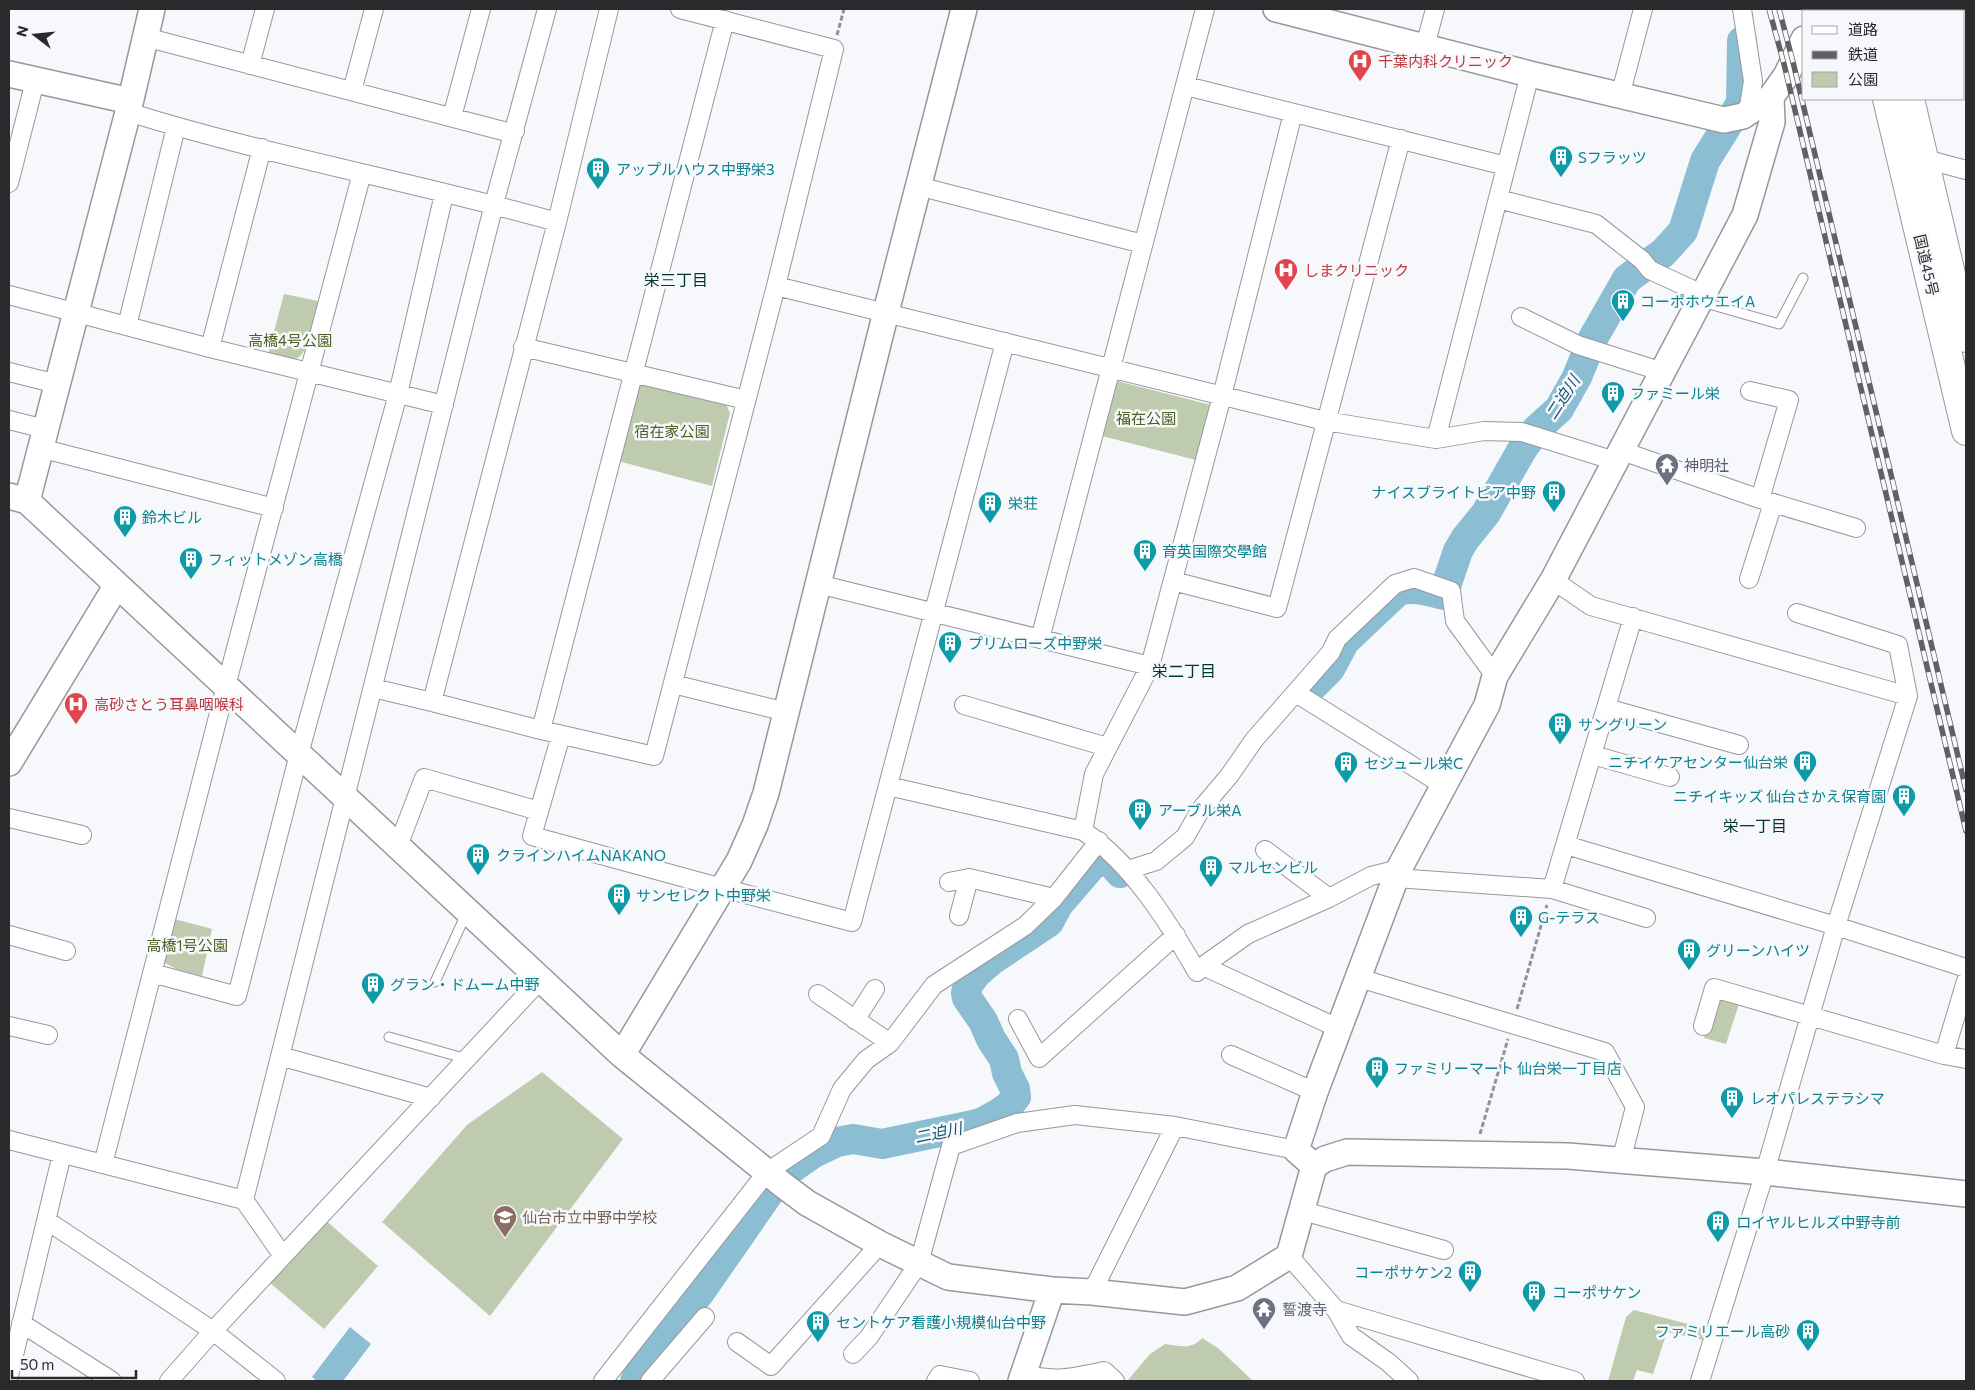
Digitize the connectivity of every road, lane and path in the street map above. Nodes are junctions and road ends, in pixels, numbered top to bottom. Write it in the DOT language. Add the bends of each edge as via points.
graph roads {
  1 [pos="152,9"];
  2 [pos="265,9"];
  3 [pos="374,9"];
  4 [pos="481,9"];
  5 [pos="547,9"];
  6 [pos="609,9"];
  7 [pos="680,9"];
  8 [pos="844,9"];
  9 [pos="964,9"];
  10 [pos="1205,9"];
  11 [pos="1276,9"];
  12 [pos="1435,9"];
  13 [pos="1643,9"];
  14 [pos="1742,9"];
  15 [pos="725,20"];
  16 [pos="145,37"];
  17 [pos="1802,43"];
  18 [pos="1425,46"];
  19 [pos="834,49"];
  20 [pos="250,65"];
  21 [pos="9,74"];
  22 [pos="1530,74"];
  23 [pos="35,81"];
  24 [pos="1186,86"];
  25 [pos="352,91"];
  26 [pos="1620,96"];
  27 [pos="1771,97"];
  28 [pos="1887,100"];
  29 [pos="1910,100"];
  30 [pos="129,107"];
  31 [pos="1293,113"];
  32 [pos="1738,116"];
  33 [pos="452,118"];
  34 [pos="176,127"];
  35 [pos="515,131"];
  36 [pos="1401,140"];
  37 [pos="262,148"];
  38 [pos="1925,159"];
  39 [pos="1506,166"];
  40 [pos="1966,170"];
  41 [pos="362,173"];
  42 [pos="9,183"];
  43 [pos="918,186"];
  44 [pos="444,194"];
  45 [pos="1498,199"];
  46 [pos="494,204"];
  47 [pos="557,222"];
  48 [pos="1143,244"];
  49 [pos="1803,278"];
  50 [pos="776,286"];
  51 [pos="9,295"];
  52 [pos="1700,298"];
  53 [pos="886,312"];
  54 [pos="76,313"];
  55 [pos="1521,316"];
  56 [pos="127,326"];
  57 [pos="1966,338"];
  58 [pos="1005,342"];
  59 [pos="523,347"];
  60 [pos="210,348"];
  61 [pos="1111,368"];
  62 [pos="9,372"];
  63 [pos="1663,372"];
  64 [pos="310,374"];
  65 [pos="634,374"];
  66 [pos="57,384"];
  67 [pos="1750,391"];
  68 [pos="398,394"];
  69 [pos="1222,396"];
  70 [pos="746,400"];
  71 [pos="444,405"];
  72 [pos="9,420"];
  73 [pos="1325,422"];
  74 [pos="1966,430"];
  75 [pos="43,438"];
  76 [pos="1436,439"];
  77 [pos="1618,456"];
  78 [pos="18,498"];
  79 [pos="1767,501"];
  80 [pos="274,508"];
  81 [pos="1856,528"];
  82 [pos="1749,579"];
  83 [pos="1553,580"];
  84 [pos="1173,581"];
  85 [pos="818,584"];
  86 [pos="118,586"];
  87 [pos="934,612"];
  88 [pos="1796,613"];
  89 [pos="1633,617"];
  90 [pos="1040,639"];
  91 [pos="1150,666"];
  92 [pos="1495,676"];
  93 [pos="673,684"];
  94 [pos="226,686"];
  95 [pos="373,688"];
  96 [pos="1296,693"];
  97 [pos="1908,696"];
  98 [pos="432,702"];
  99 [pos="964,705"];
  100 [pos="1606,708"];
  101 [pos="786,712"];
  102 [pos="541,730"];
  103 [pos="561,735"];
  104 [pos="1739,745"];
  105 [pos="1107,747"];
  106 [pos="299,754"];
  107 [pos="1593,755"];
  108 [pos="9,763"];
  109 [pos="1670,777"];
  110 [pos="1443,785"];
  111 [pos="888,786"];
  112 [pos="346,796"];
  113 [pos="539,811"];
  114 [pos="9,818"];
  115 [pos="1083,831"];
  116 [pos="82,835"];
  117 [pos="1099,841"];
  118 [pos="1566,845"];
  119 [pos="398,846"];
  120 [pos="1265,850"];
  121 [pos="1128,870"];
  122 [pos="1397,874"];
  123 [pos="969,878"];
  124 [pos="949,882"];
  125 [pos="723,888"];
  126 [pos="1552,890"];
  127 [pos="1054,898"];
  128 [pos="1329,898"];
  129 [pos="467,910"];
  130 [pos="958,916"];
  131 [pos="1646,918"];
  132 [pos="1836,926"];
  133 [pos="9,935"];
  134 [pos="1176,935"];
  135 [pos="66,951"];
  136 [pos="1203,966"];
  137 [pos="1966,968"];
  138 [pos="152,972"];
  139 [pos="1359,978"];
  140 [pos="541,979"];
  141 [pos="1966,981"];
  142 [pos="436,982"];
  143 [pos="875,990"];
  144 [pos="818,994"];
  145 [pos="1810,1015"];
  146 [pos="1018,1019"];
  147 [pos="855,1020"];
  148 [pos="9,1026"];
  149 [pos="1703,1026"];
  150 [pos="1340,1030"];
  151 [pos="48,1035"];
  152 [pos="389,1038"];
  153 [pos="890,1043"];
  154 [pos="622,1055"];
  155 [pos="1231,1055"];
  156 [pos="280,1056"];
  157 [pos="1944,1056"];
  158 [pos="467,1059"];
  159 [pos="1966,1059"];
  160 [pos="1315,1092"];
  161 [pos="431,1098"];
  162 [pos="1176,1126"];
  163 [pos="9,1140"];
  164 [pos="1296,1150"];
  165 [pos="62,1154"];
  166 [pos="1621,1161"];
  167 [pos="103,1164"];
  168 [pos="1314,1166"];
  169 [pos="1765,1172"];
  170 [pos="773,1178"];
  171 [pos="1966,1194"];
  172 [pos="244,1200"];
  173 [pos="1303,1211"];
  174 [pos="46,1220"];
  175 [pos="880,1244"];
  176 [pos="1444,1250"];
  177 [pos="284,1256"];
  178 [pos="1289,1256"];
  179 [pos="919,1263"];
  180 [pos="1052,1290"];
  181 [pos="1092,1292"];
  182 [pos="1336,1310"];
  183 [pos="705,1317"];
  184 [pos="22,1323"];
  185 [pos="213,1331"];
  186 [pos="737,1342"];
  187 [pos="853,1354"];
  188 [pos="9,1376"];
  189 [pos="1022,1377"];
  190 [pos="112,1381"];
  191 [pos="169,1381"];
  192 [pos="276,1381"];
  193 [pos="603,1381"];
  194 [pos="650,1381"];
  195 [pos="936,1381"];
  196 [pos="970,1381"];
  197 [pos="1115,1381"];
  198 [pos="1409,1381"];
  199 [pos="1575,1381"];
  200 [pos="1700,1381"];
  1 -- 16 [label="street"];
  2 -- 20 [label="street"];
  3 -- 25 [label="street"];
  4 -- 33 [label="street"];
  5 -- 35 [label="street"];
  6 -- 47 [label="street"];
  7 -- 15 [label="street"];
  8 -- 19 [label="path"];
  9 -- 43 [label="street"];
  10 -- 24 [label="street"];
  11 -- 18 [label="street"];
  12 -- 18 [label="street"];
  13 -- 26 [label="street"];
  14 -- 32 [label="street" via="1753,81"];
  15 -- 19 [label="street"];
  15 -- 65 [label="street"];
  16 -- 20 [label="street"];
  16 -- 30 [label="street"];
  17 -- 27 [label="street" via="1786,76"];
  18 -- 22 [label="street"];
  19 -- 50 [label="street"];
  20 -- 25 [label="street"];
  21 -- 23 [label="street"];
  22 -- 26 [label="street"];
  22 -- 39 [label="street"];
  23 -- 30 [label="street"];
  23 -- 42 [label="street"];
  24 -- 31 [label="street"];
  24 -- 48 [label="street"];
  25 -- 33 [label="street"];
  26 -- 32 [label="street"];
  27 -- 32 [label="street"];
  27 -- 52 [label="street" via="1772,122 1745,215"];
  28 -- 74 [label="highway, 国道45号"];
  29 -- 38 [label="highway, 国道45号"];
  30 -- 34 [label="street"];
  30 -- 54 [label="street"];
  31 -- 36 [label="street"];
  31 -- 69 [label="street"];
  33 -- 35 [label="street" via="507,132"];
  34 -- 37 [label="street"];
  34 -- 56 [label="street"];
  35 -- 46 [label="street"];
  36 -- 39 [label="street"];
  36 -- 73 [label="street"];
  37 -- 41 [label="street"];
  37 -- 60 [label="street"];
  38 -- 40 [label="street"];
  38 -- 57 [label="highway, 国道45号"];
  39 -- 45 [label="street"];
  41 -- 44 [label="street"];
  41 -- 64 [label="street"];
  43 -- 48 [label="street"];
  43 -- 53 [label="street"];
  44 -- 46 [label="street"];
  44 -- 68 [label="street"];
  45 -- 52 [label="street" via="1596,224 1646,265"];
  45 -- 76 [label="street"];
  46 -- 47 [label="street"];
  46 -- 71 [label="street"];
  47 -- 59 [label="street"];
  48 -- 61 [label="street"];
  49 -- 52 [label="lane" via="1779,324"];
  50 -- 53 [label="street"];
  50 -- 70 [label="street"];
  51 -- 54 [label="street"];
  52 -- 63 [label="street"];
  53 -- 58 [label="street"];
  53 -- 85 [label="street"];
  54 -- 56 [label="street"];
  54 -- 66 [label="street"];
  55 -- 63 [label="street" via="1586,347"];
  56 -- 60 [label="street"];
  58 -- 61 [label="street"];
  58 -- 87 [label="street"];
  59 -- 65 [label="street"];
  59 -- 98 [label="street"];
  60 -- 64 [label="street"];
  61 -- 69 [label="street"];
  61 -- 90 [label="street"];
  62 -- 66 [label="street"];
  63 -- 77 [label="street"];
  64 -- 68 [label="street"];
  64 -- 80 [label="street"];
  65 -- 70 [label="street"];
  65 -- 102 [label="street"];
  66 -- 75 [label="street"];
  67 -- 79 [label="street" via="1789,400"];
  68 -- 71 [label="street"];
  68 -- 106 [label="street"];
  69 -- 73 [label="street"];
  69 -- 84 [label="street"];
  70 -- 93 [label="street"];
  71 -- 95 [label="street"];
  72 -- 75 [label="street"];
  73 -- 76 [label="street"];
  73 -- 84 [label="street" via="1277,608"];
  75 -- 78 [label="street"];
  75 -- 80 [label="street"];
  76 -- 77 [label="street" via="1484,431 1530,434"];
  77 -- 79 [label="street"];
  77 -- 83 [label="street"];
  78 -- 86 [label="street"];
  79 -- 81 [label="street"];
  79 -- 82 [label="street"];
  80 -- 94 [label="street"];
  83 -- 89 [label="street" via="1591,606"];
  83 -- 92 [label="street"];
  84 -- 91 [label="street"];
  85 -- 87 [label="street"];
  85 -- 101 [label="street"];
  86 -- 94 [label="street"];
  86 -- 108 [label="street"];
  87 -- 90 [label="street"];
  87 -- 111 [label="street"];
  88 -- 97 [label="street" via="1898,645"];
  89 -- 97 [label="street"];
  89 -- 100 [label="street"];
  90 -- 91 [label="street"];
  91 -- 105 [label="street"];
  92 -- 96 [label="street" via="1455,622 1444,589 1414,578 1395,584 1337,639 1331,652"];
  92 -- 110 [label="street" via="1487,705"];
  93 -- 101 [label="street"];
  93 -- 103 [label="street" via="654,756"];
  94 -- 106 [label="street"];
  94 -- 138 [label="street"];
  95 -- 98 [label="street"];
  95 -- 112 [label="street"];
  96 -- 110 [label="street"];
  96 -- 121 [label="street" via="1254,740 1201,809 1185,837 1156,861"];
  97 -- 132 [label="street"];
  98 -- 102 [label="street"];
  99 -- 105 [label="street"];
  100 -- 104 [label="street"];
  100 -- 107 [label="street"];
  101 -- 125 [label="street" via="755,825"];
  102 -- 103 [label="street"];
  103 -- 113 [label="street"];
  105 -- 115 [label="street" via="1094,774"];
  106 -- 112 [label="street"];
  106 -- 138 [label="street" via="237,996"];
  107 -- 109 [label="street"];
  107 -- 118 [label="street"];
  110 -- 122 [label="street"];
  111 -- 115 [label="street"];
  111 -- 125 [label="street" via="852,922"];
  112 -- 119 [label="street"];
  112 -- 156 [label="street"];
  113 -- 119 [label="street" via="424,778"];
  113 -- 125 [label="street" via="532,836"];
  114 -- 116 [label="street"];
  115 -- 117 [label="street"];
  117 -- 121 [label="street"];
  117 -- 127 [label="street"];
  118 -- 126 [label="street"];
  118 -- 132 [label="street"];
  119 -- 129 [label="street"];
  120 -- 128 [label="street"];
  121 -- 134 [label="street"];
  122 -- 126 [label="street"];
  122 -- 128 [label="street" via="1371,876"];
  122 -- 139 [label="street"];
  123 -- 124 [label="street"];
  123 -- 127 [label="street"];
  123 -- 130 [label="street"];
  125 -- 154 [label="street"];
  126 -- 131 [label="street"];
  127 -- 153 [label="street" via="1025,926 934,985"];
  128 -- 136 [label="street" via="1248,934"];
  129 -- 140 [label="street"];
  129 -- 142 [label="lane"];
  132 -- 137 [label="street"];
  132 -- 145 [label="street"];
  133 -- 135 [label="street"];
  134 -- 136 [label="street" via="1197,972"];
  134 -- 146 [label="street" via="1039,1058"];
  136 -- 150 [label="street"];
  138 -- 167 [label="street"];
  139 -- 150 [label="street"];
  139 -- 166 [label="street" via="1604,1052 1635,1107"];
  140 -- 154 [label="street"];
  140 -- 158 [label="street"];
  141 -- 157 [label="street"];
  143 -- 147 [label="street"];
  144 -- 147 [label="street"];
  145 -- 149 [label="street" via="1714,988"];
  145 -- 157 [label="street"];
  145 -- 169 [label="street"];
  147 -- 153 [label="street"];
  148 -- 151 [label="street"];
  150 -- 160 [label="street"];
  152 -- 158 [label="lane"];
  153 -- 170 [label="street" via="866,1060 842,1089 821,1136"];
  154 -- 170 [label="street"];
  155 -- 160 [label="street"];
  156 -- 161 [label="street"];
  156 -- 172 [label="street"];
  157 -- 159 [label="street"];
  158 -- 161 [label="street"];
  160 -- 164 [label="street"];
  161 -- 177 [label="street"];
  162 -- 164 [label="street"];
  162 -- 179 [label="street" via="1075,1116 1017,1123 951,1146"];
  162 -- 181 [label="street"];
  163 -- 165 [label="street"];
  164 -- 168 [label="street"];
  165 -- 167 [label="street"];
  165 -- 174 [label="street"];
  166 -- 168 [label="street" via="1568,1156 1347,1152 1325,1158"];
  166 -- 169 [label="street"];
  167 -- 172 [label="street"];
  168 -- 173 [label="street"];
  169 -- 171 [label="street"];
  169 -- 200 [label="street"];
  170 -- 175 [label="street" via="807,1203"];
  170 -- 193 [label="street"];
  172 -- 177 [label="street"];
  173 -- 176 [label="street"];
  173 -- 178 [label="street"];
  174 -- 184 [label="street"];
  174 -- 185 [label="street"];
  175 -- 179 [label="street"];
  175 -- 186 [label="street" via="770,1366"];
  177 -- 185 [label="street"];
  178 -- 181 [label="street" via="1237,1288 1185,1302"];
  178 -- 182 [label="street"];
  179 -- 180 [label="street" via="948,1277"];
  179 -- 187 [label="street" via="869,1337"];
  180 -- 181 [label="street"];
  180 -- 189 [label="street"];
  182 -- 198 [label="street" via="1351,1336"];
  182 -- 199 [label="street"];
  183 -- 194 [label="street"];
  184 -- 188 [label="street"];
  184 -- 190 [label="street"];
  185 -- 191 [label="street"];
  185 -- 192 [label="street"];
  189 -- 197 [label="street" via="1065,1379 1104,1371"];
  195 -- 196 [label="street" via="940,1374"];
}
